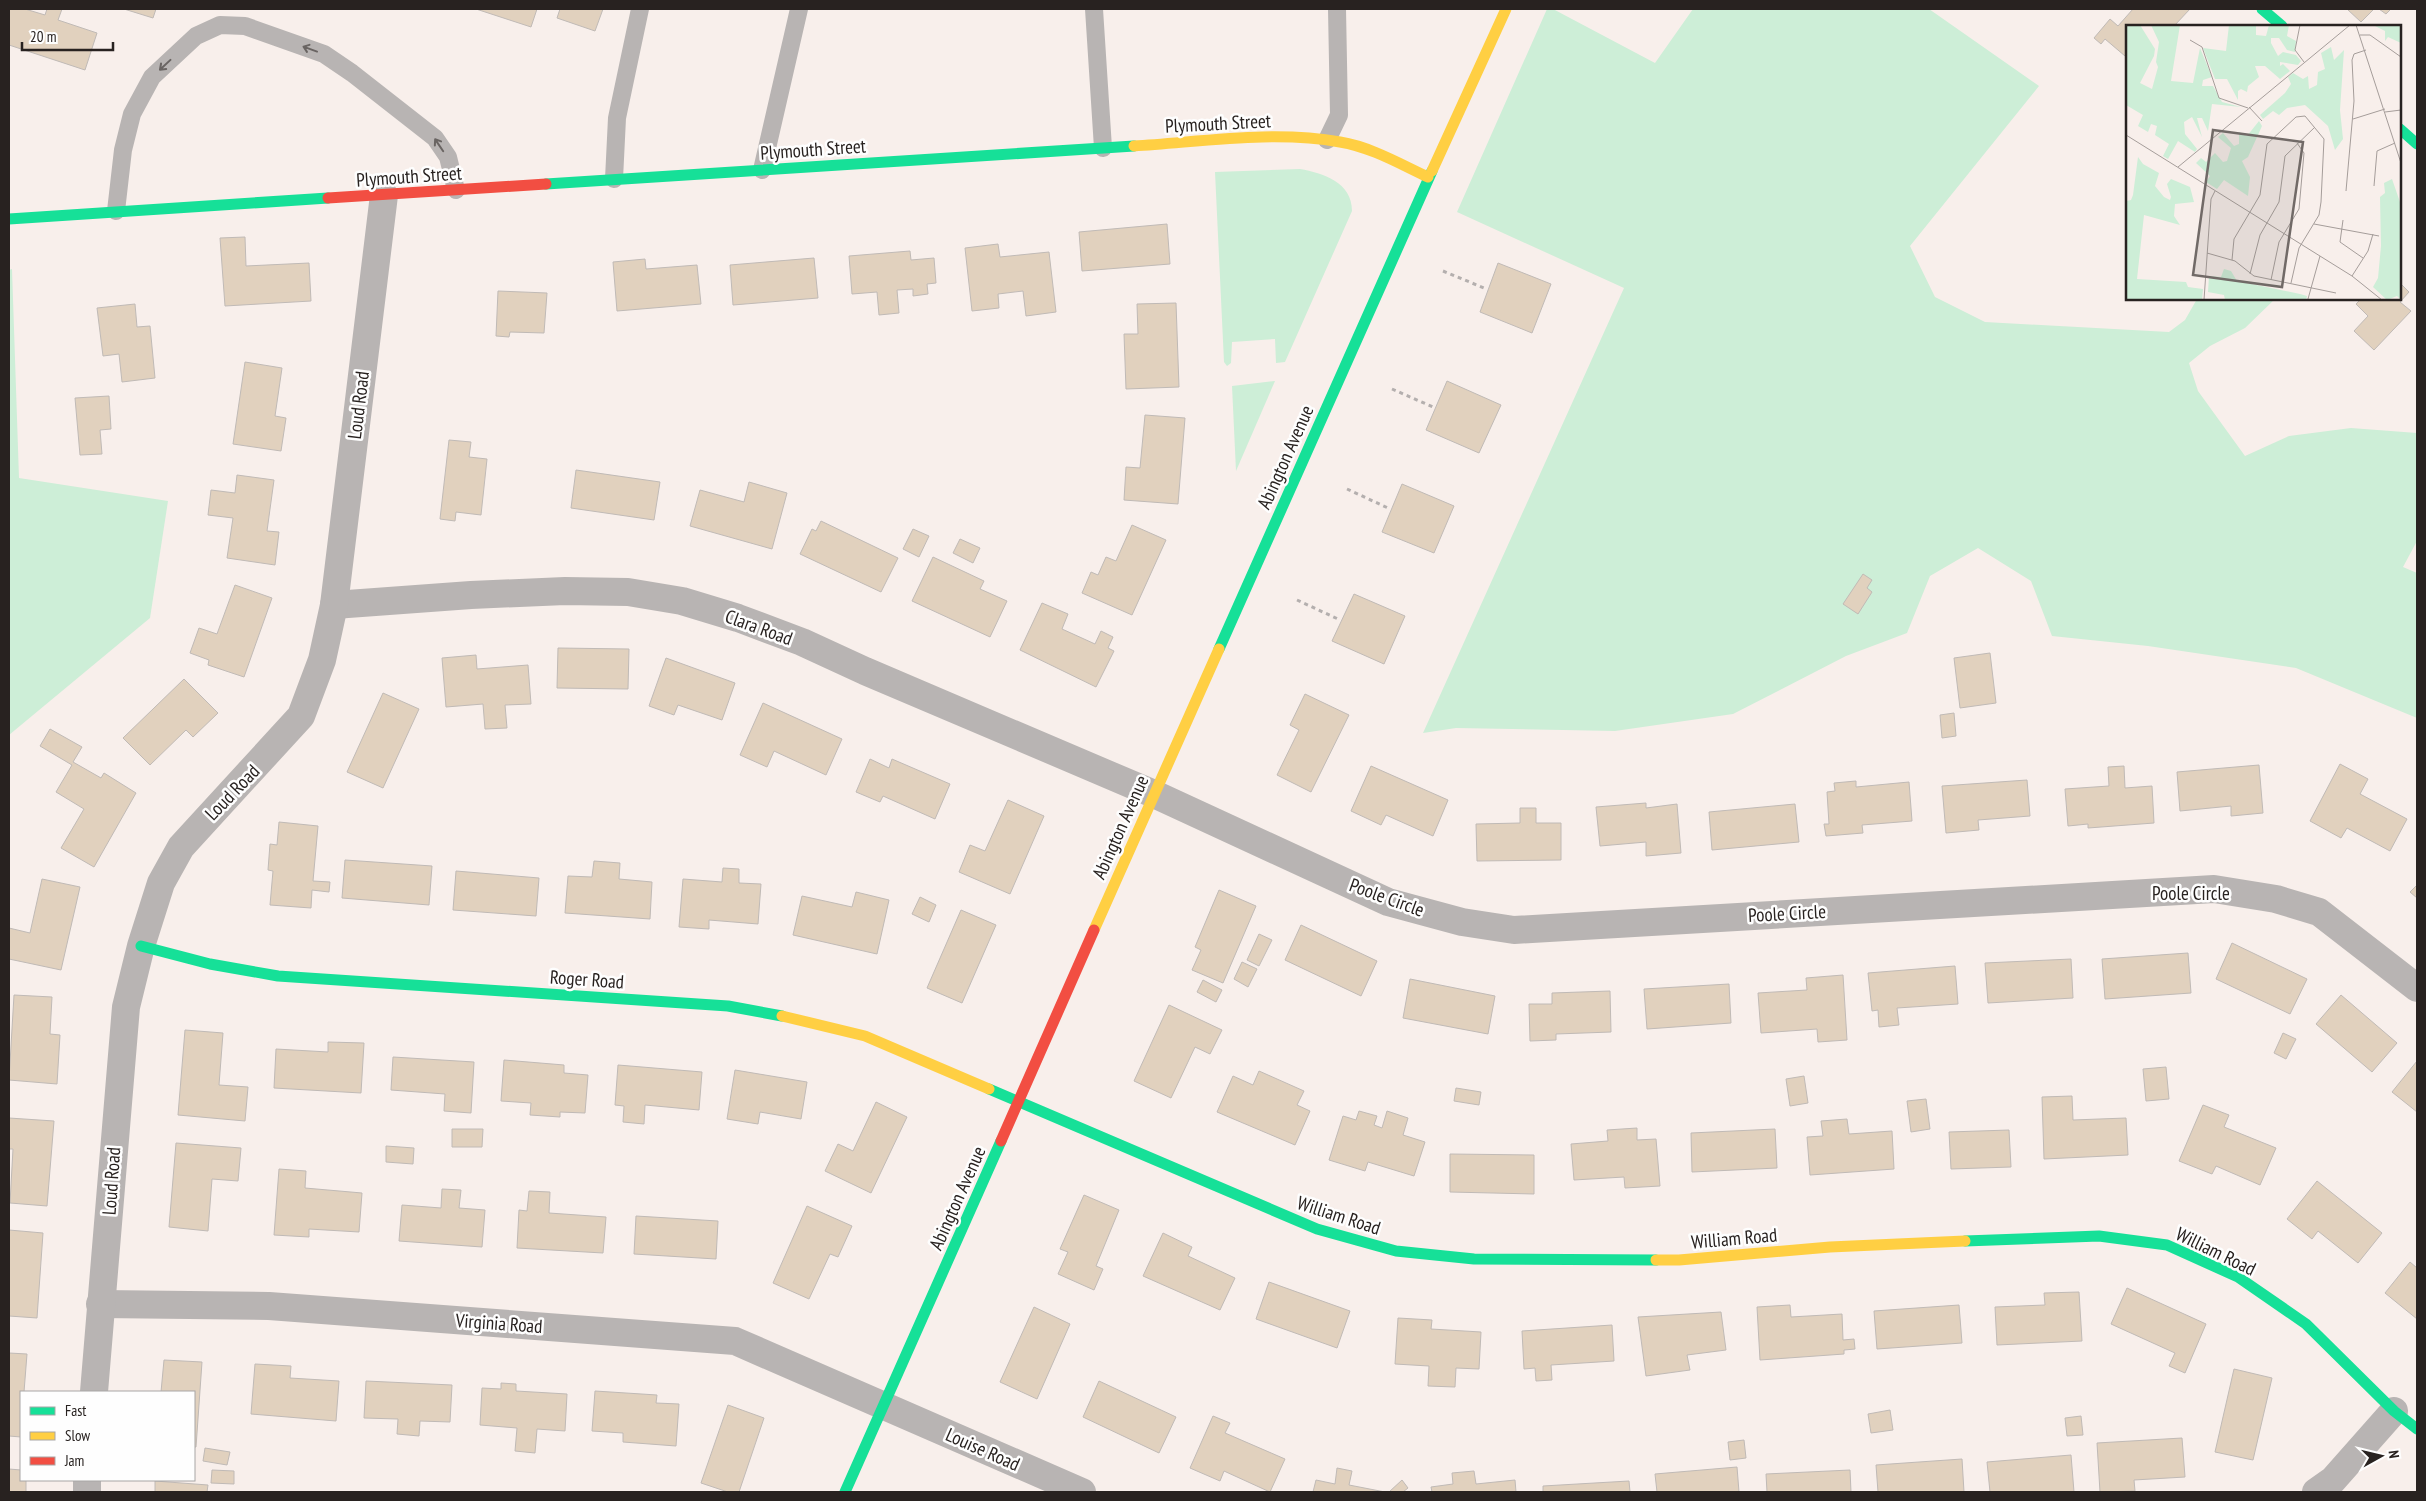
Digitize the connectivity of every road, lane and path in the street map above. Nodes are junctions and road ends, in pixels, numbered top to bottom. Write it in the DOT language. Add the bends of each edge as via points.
graph roads {
  1 [pos="640,9"];
  2 [pos="799,9"];
  3 [pos="1094,9"];
  4 [pos="1337,9"];
  5 [pos="1506,9"];
  6 [pos="2262,9"];
  7 [pos="2281,25"];
  8 [pos="2401,130"];
  9 [pos="1327,140"];
  10 [pos="2417,144"];
  11 [pos="1104,148"];
  12 [pos="762,170"];
  13 [pos="1428,177"];
  14 [pos="614,179"];
  15 [pos="456,190"];
  16 [pos="384,195"];
  17 [pos="116,211"];
  18 [pos="9,219"];
  19 [pos="1443,270"];
  20 [pos="1484,288"];
  21 [pos="1392,389"];
  22 [pos="1433,406"];
  23 [pos="1347,489"];
  24 [pos="1388,508"];
  25 [pos="1297,600"];
  26 [pos="334,605"];
  27 [pos="1338,619"];
  28 [pos="1154,794"];
  29 [pos="141,946"];
  30 [pos="2417,988"];
  31 [pos="1018,1102"];
  32 [pos="100,1304"];
  33 [pos="94,1391"];
  34 [pos="884,1405"];
  35 [pos="2394,1411"];
  36 [pos="2417,1429"];
  37 [pos="845,1492"];
  38 [pos="1082,1492"];
  39 [pos="2316,1492"];
  1 -- 14 [label="lane" via="617,118"];
  2 -- 12 [label="lane"];
  3 -- 11 [label="lane"];
  4 -- 9 [label="lane" via="1340,115"];
  5 -- 13 [label="street"];
  6 -- 7 [label="street"];
  8 -- 10 [label="street"];
  9 -- 11 [label="street, Plymouth Street" via="1276,137"];
  9 -- 13 [label="street, Plymouth Street" via="1379,154"];
  11 -- 12 [label="street, Plymouth Street"];
  12 -- 14 [label="street, Plymouth Street"];
  13 -- 28 [label="street, Abington Avenue"];
  14 -- 15 [label="street, Plymouth Street"];
  15 -- 16 [label="street, Plymouth Street"];
  15 -- 17 [label="lane, one-way" via="448,157 435,138 352,73 324,54 245,26 220,25 196,36 152,77 132,114 123,150"];
  16 -- 17 [label="street, Plymouth Street"];
  16 -- 26 [label="street, Loud Road"];
  17 -- 18 [label="street, Plymouth Street"];
  19 -- 20 [label="path"];
  21 -- 22 [label="path"];
  23 -- 24 [label="path"];
  25 -- 27 [label="path"];
  26 -- 28 [label="street, Clara Road" via="565,591 628,592 682,601 802,642 865,672"];
  26 -- 29 [label="street, Loud Road" via="322,660 301,716 181,847 161,882"];
  28 -- 30 [label="street, Poole Circle" via="1388,902 1462,922 1514,930 2214,889 2276,899 2319,912"];
  28 -- 31 [label="street, Abington Avenue"];
  29 -- 31 [label="street, Roger Road" via="210,964 278,976 728,1006 801,1019 865,1036"];
  29 -- 32 [label="street, Loud Road" via="126,1007"];
  31 -- 34 [label="street, Abington Avenue"];
  31 -- 35 [label="street, William Road" via="1317,1229 1396,1251 1474,1259 1679,1260 1830,1247 1998,1238 2099,1236 2167,1245 2238,1277 2306,1324"];
  32 -- 33 [label="street, Loud Road"];
  32 -- 34 [label="street, Virginia Road" via="270,1306 735,1341"];
  34 -- 37 [label="street, Abington Avenue"];
  34 -- 38 [label="street, Louise Road"];
  35 -- 36 [label="street, William Road"];
  35 -- 39 [label="street" via="2332,1480"];
}
